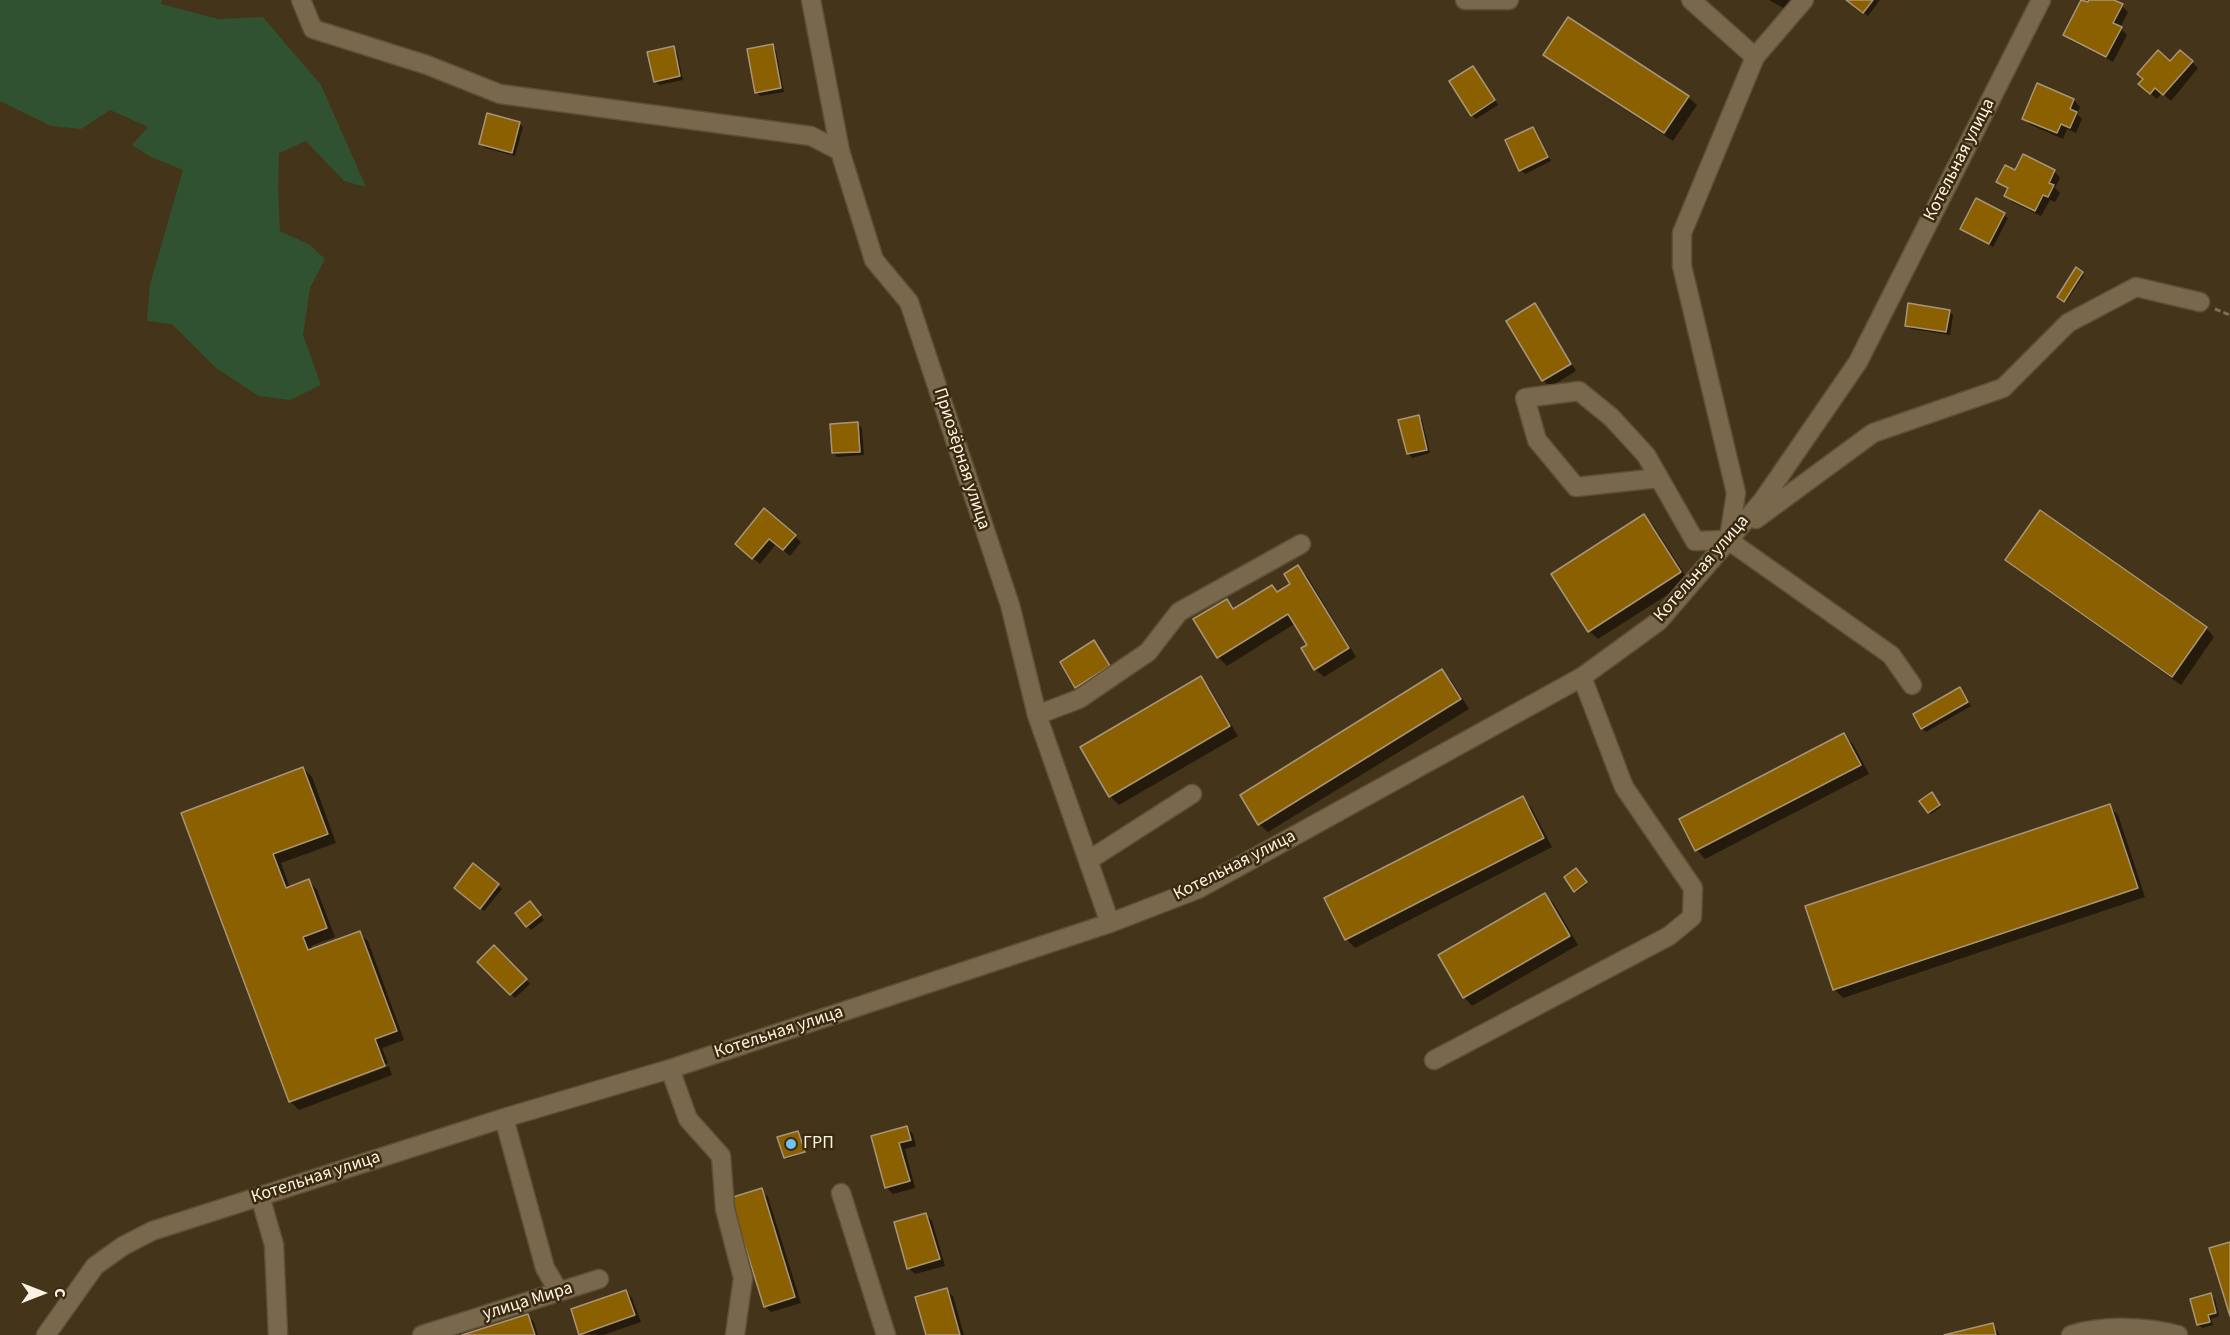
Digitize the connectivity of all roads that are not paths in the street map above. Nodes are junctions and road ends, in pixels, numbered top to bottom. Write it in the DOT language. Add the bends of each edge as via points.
graph roads {
  1 [pos="301,0"];
  2 [pos="811,0"];
  3 [pos="1465,0"];
  4 [pos="1509,0"];
  5 [pos="1690,0"];
  6 [pos="1804,0"];
  7 [pos="2041,0"];
  8 [pos="1755,57"];
  9 [pos="840,151"];
  10 [pos="2200,302"];
  11 [pos="1659,478"];
  12 [pos="1728,540"];
  13 [pos="1301,544"];
  14 [pos="1582,677"];
  15 [pos="1912,685"];
  16 [pos="1037,715"];
  17 [pos="1192,794"];
  18 [pos="1089,860"];
  19 [pos="1110,923"];
  20 [pos="1434,1060"];
  21 [pos="670,1070"];
  22 [pos="504,1118"];
  23 [pos="841,1193"];
  24 [pos="260,1196"];
  25 [pos="599,1279"];
  26 [pos="559,1293"];
  27 [pos="46,1335"];
  28 [pos="278,1335"];
  29 [pos="422,1335"];
  30 [pos="735,1335"];
  31 [pos="886,1335"];
  32 [pos="2071,1335"];
  33 [pos="2178,1335"];
  1 -- 9 [label="street" via="313,29 427,65 500,94 811,136"];
  2 -- 9 [label="street, Приозёрная улица"];
  3 -- 4 [label="street"];
  5 -- 8 [label="street"];
  6 -- 8 [label="street"];
  7 -- 12 [label="street, Котельная улица" via="1858,362 1763,500"];
  8 -- 12 [label="street" via="1682,233 1682,266 1736,493"];
  9 -- 16 [label="street, Приозёрная улица" via="874,260 909,302 1010,605"];
  10 -- 12 [label="street" via="2136,288 2068,323 2003,388 1873,434"];
  11 -- 11 [label="street" via="1576,487 1537,440 1525,398 1579,391 1611,417 1646,455"];
  11 -- 12 [label="street" via="1695,541"];
  12 -- 14 [label="street, Котельная улица" via="1659,621"];
  12 -- 15 [label="street" via="1891,655"];
  13 -- 16 [label="street" via="1179,612 1148,652 1079,699"];
  14 -- 19 [label="street, Котельная улица" via="1198,889"];
  14 -- 20 [label="street" via="1624,787 1693,888 1692,917 1669,936"];
  16 -- 18 [label="street, Приозёрная улица"];
  17 -- 18 [label="street"];
  18 -- 19 [label="street, Приозёрная улица"];
  19 -- 21 [label="street, Котельная улица"];
  21 -- 22 [label="street, Котельная улица"];
  21 -- 30 [label="street" via="688,1119 721,1156 725,1209 743,1278"];
  22 -- 24 [label="street, Котельная улица"];
  22 -- 26 [label="street" via="545,1268"];
  23 -- 31 [label="street"];
  24 -- 27 [label="street, Котельная улица" via="152,1231 123,1246 95,1266"];
  24 -- 28 [label="street" via="274,1245"];
  25 -- 26 [label="street, улица Мира"];
  26 -- 29 [label="street, улица Мира"];
  32 -- 33 [label="street" via="2109,1327"];
}
